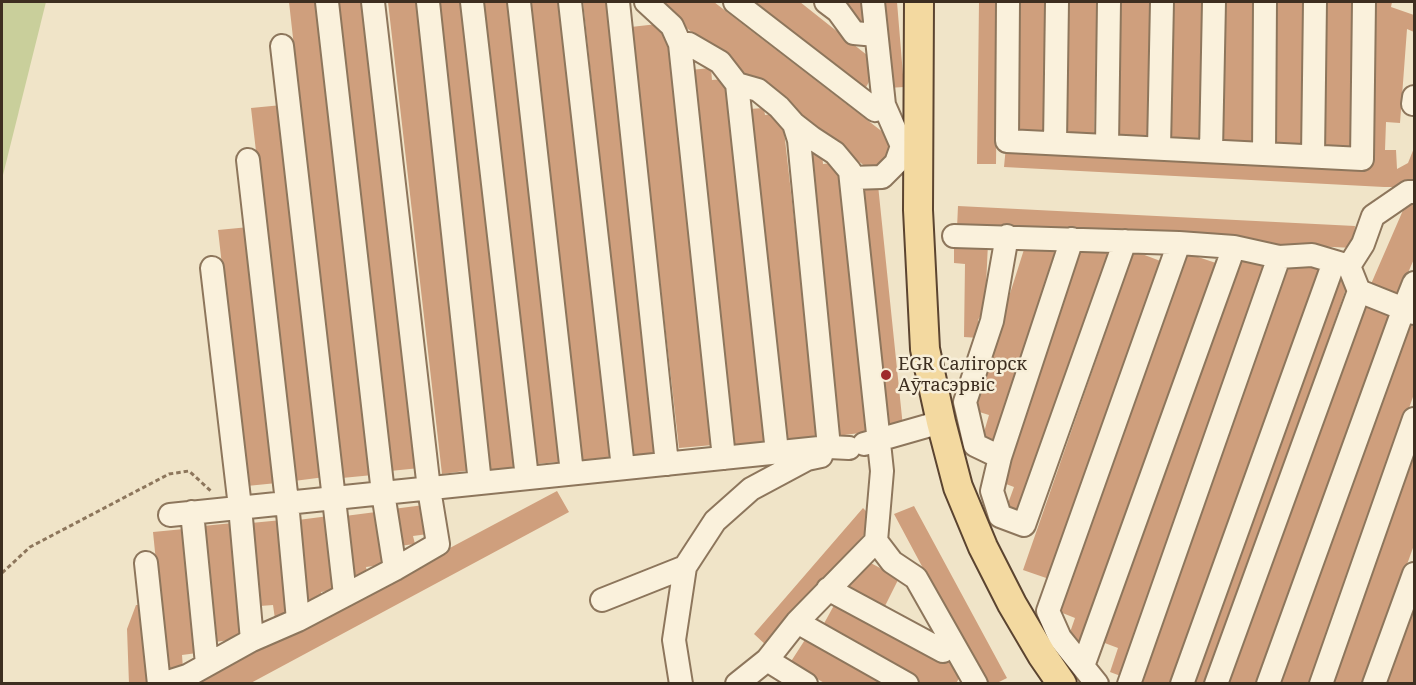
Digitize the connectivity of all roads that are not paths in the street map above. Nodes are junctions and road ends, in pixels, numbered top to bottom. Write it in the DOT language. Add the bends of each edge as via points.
graph roads {
  1 [pos="327,2"];
  2 [pos="373,2"];
  3 [pos="428,2"];
  4 [pos="472,2"];
  5 [pos="519,2"];
  6 [pos="570,2"];
  7 [pos="618,2"];
  8 [pos="646,2"];
  9 [pos="735,2"];
  10 [pos="873,2"];
  11 [pos="919,2"];
  12 [pos="1008,2"];
  13 [pos="1057,2"];
  14 [pos="1109,2"];
  15 [pos="1162,2"];
  16 [pos="1214,2"];
  17 [pos="1265,2"];
  18 [pos="1315,2"];
  19 [pos="1364,2"];
  20 [pos="834,5"];
  21 [pos="876,35"];
  22 [pos="680,44"];
  23 [pos="282,46"];
  24 [pos="737,84"];
  25 [pos="884,105"];
  26 [pos="794,124"];
  27 [pos="1055,143"];
  28 [pos="1107,146"];
  29 [pos="1159,148"];
  30 [pos="1211,151"];
  31 [pos="1264,154"];
  32 [pos="1313,156"];
  33 [pos="248,160"];
  34 [pos="851,178"];
  35 [pos="1414,192"];
  36 [pos="954,236"];
  37 [pos="1007,236"];
  38 [pos="1072,239"];
  39 [pos="1125,241"];
  40 [pos="1179,243"];
  41 [pos="1234,247"];
  42 [pos="1279,257"];
  43 [pos="1342,264"];
  44 [pos="212,267"];
  45 [pos="1414,283"];
  46 [pos="1359,291"];
  47 [pos="1409,311"];
  48 [pos="1414,419"];
  49 [pos="941,422"];
  50 [pos="879,440"];
  51 [pos="839,448"];
  52 [pos="777,453"];
  53 [pos="1000,457"];
  54 [pos="724,458"];
  55 [pos="667,464"];
  56 [pos="622,468"];
  57 [pos="572,473"];
  58 [pos="527,478"];
  59 [pos="480,483"];
  60 [pos="429,489"];
  61 [pos="383,493"];
  62 [pos="334,498"];
  63 [pos="287,502"];
  64 [pos="234,508"];
  65 [pos="876,541"];
  66 [pos="146,563"];
  67 [pos="685,567"];
  68 [pos="395,569"];
  69 [pos="1414,574"];
  70 [pos="828,589"];
  71 [pos="345,596"];
  72 [pos="602,600"];
  73 [pos="298,620"];
  74 [pos="797,622"];
  75 [pos="252,640"];
  76 [pos="944,651"];
  77 [pos="767,660"];
  78 [pos="207,664"];
  79 [pos="1073,675"];
  80 [pos="160,684"];
  81 [pos="681,684"];
  82 [pos="737,684"];
  83 [pos="806,684"];
  84 [pos="907,684"];
  85 [pos="976,684"];
  86 [pos="1097,684"];
  87 [pos="1129,684"];
  88 [pos="1182,684"];
  89 [pos="1216,684"];
  90 [pos="1268,684"];
  91 [pos="1322,684"];
  92 [pos="1374,684"];
  1 -- 61 [label="lane"];
  2 -- 60 [label="lane"];
  3 -- 59 [label="lane"];
  4 -- 58 [label="lane"];
  5 -- 57 [label="lane"];
  6 -- 56 [label="lane"];
  7 -- 55 [label="lane"];
  8 -- 22 [label="lane" via="672,26"];
  9 -- 25 [label="lane" via="875,110"];
  10 -- 21 [label="lane"];
  11 -- 49 [label="main road" via="921,279 925,349"];
  12 -- 27 [label="lane" via="1007,141"];
  13 -- 27 [label="lane"];
  14 -- 28 [label="lane"];
  15 -- 29 [label="lane"];
  16 -- 30 [label="lane"];
  17 -- 31 [label="lane"];
  18 -- 32 [label="lane"];
  19 -- 32 [label="lane" via="1362,159"];
  20 -- 21 [label="lane" via="854,33"];
  21 -- 25 [label="lane"];
  22 -- 24 [label="lane" via="689,44 720,62"];
  22 -- 54 [label="lane"];
  23 -- 62 [label="lane"];
  24 -- 26 [label="lane" via="758,90"];
  24 -- 52 [label="lane"];
  25 -- 34 [label="lane" via="902,146 896,163 882,177"];
  26 -- 34 [label="lane" via="835,153"];
  26 -- 51 [label="lane"];
  27 -- 28 [label="lane"];
  28 -- 29 [label="lane"];
  29 -- 30 [label="lane"];
  30 -- 31 [label="lane"];
  31 -- 32 [label="lane"];
  33 -- 63 [label="lane"];
  34 -- 50 [label="lane"];
  35 -- 43 [label="lane" via="1408,192 1373,216 1363,244"];
  36 -- 37 [label="lane"];
  37 -- 38 [label="lane"];
  37 -- 53 [label="lane" via="992,321 965,402 975,445"];
  38 -- 39 [label="lane"];
  38 -- 53 [label="lane"];
  39 -- 40 [label="lane"];
  39 -- 53 [label="lane" via="1024,525 1000,516 992,491"];
  40 -- 41 [label="lane"];
  40 -- 79 [label="lane" via="1048,610"];
  41 -- 42 [label="lane"];
  41 -- 79 [label="lane"];
  42 -- 43 [label="lane" via="1312,255"];
  42 -- 87 [label="lane"];
  43 -- 46 [label="lane"];
  43 -- 88 [label="lane"];
  44 -- 64 [label="lane"];
  45 -- 47 [label="lane"];
  46 -- 47 [label="lane"];
  46 -- 89 [label="lane"];
  47 -- 90 [label="lane"];
  48 -- 91 [label="lane"];
  49 -- 50 [label="lane"];
  49 -- 79 [label="main road" via="958,487 1012,604 1042,655"];
  50 -- 51 [label="lane"];
  50 -- 65 [label="lane" via="882,471"];
  51 -- 52 [label="lane"];
  51 -- 67 [label="lane" via="807,459 751,489 715,521"];
  52 -- 54 [label="lane"];
  54 -- 55 [label="lane"];
  55 -- 56 [label="lane"];
  56 -- 57 [label="lane"];
  57 -- 58 [label="lane"];
  58 -- 59 [label="lane"];
  59 -- 60 [label="lane"];
  60 -- 61 [label="lane"];
  60 -- 68 [label="lane" via="438,544"];
  61 -- 62 [label="lane"];
  61 -- 68 [label="lane"];
  62 -- 63 [label="lane"];
  62 -- 71 [label="lane"];
  63 -- 64 [label="lane"];
  63 -- 73 [label="lane"];
  64 -- 75 [label="lane"];
  64 -- 78 [label="lane" via="181,513"];
  65 -- 70 [label="lane"];
  65 -- 85 [label="lane" via="892,561 916,578"];
  66 -- 80 [label="lane"];
  67 -- 72 [label="lane"];
  67 -- 81 [label="lane" via="674,640"];
  68 -- 71 [label="lane"];
  69 -- 92 [label="lane"];
  70 -- 74 [label="lane"];
  70 -- 76 [label="lane"];
  71 -- 73 [label="lane"];
  73 -- 75 [label="lane"];
  74 -- 77 [label="lane"];
  74 -- 84 [label="lane"];
  75 -- 78 [label="lane"];
  77 -- 82 [label="lane"];
  77 -- 83 [label="lane"];
  78 -- 80 [label="lane" via="187,676"];
  79 -- 86 [label="lane"];
}
